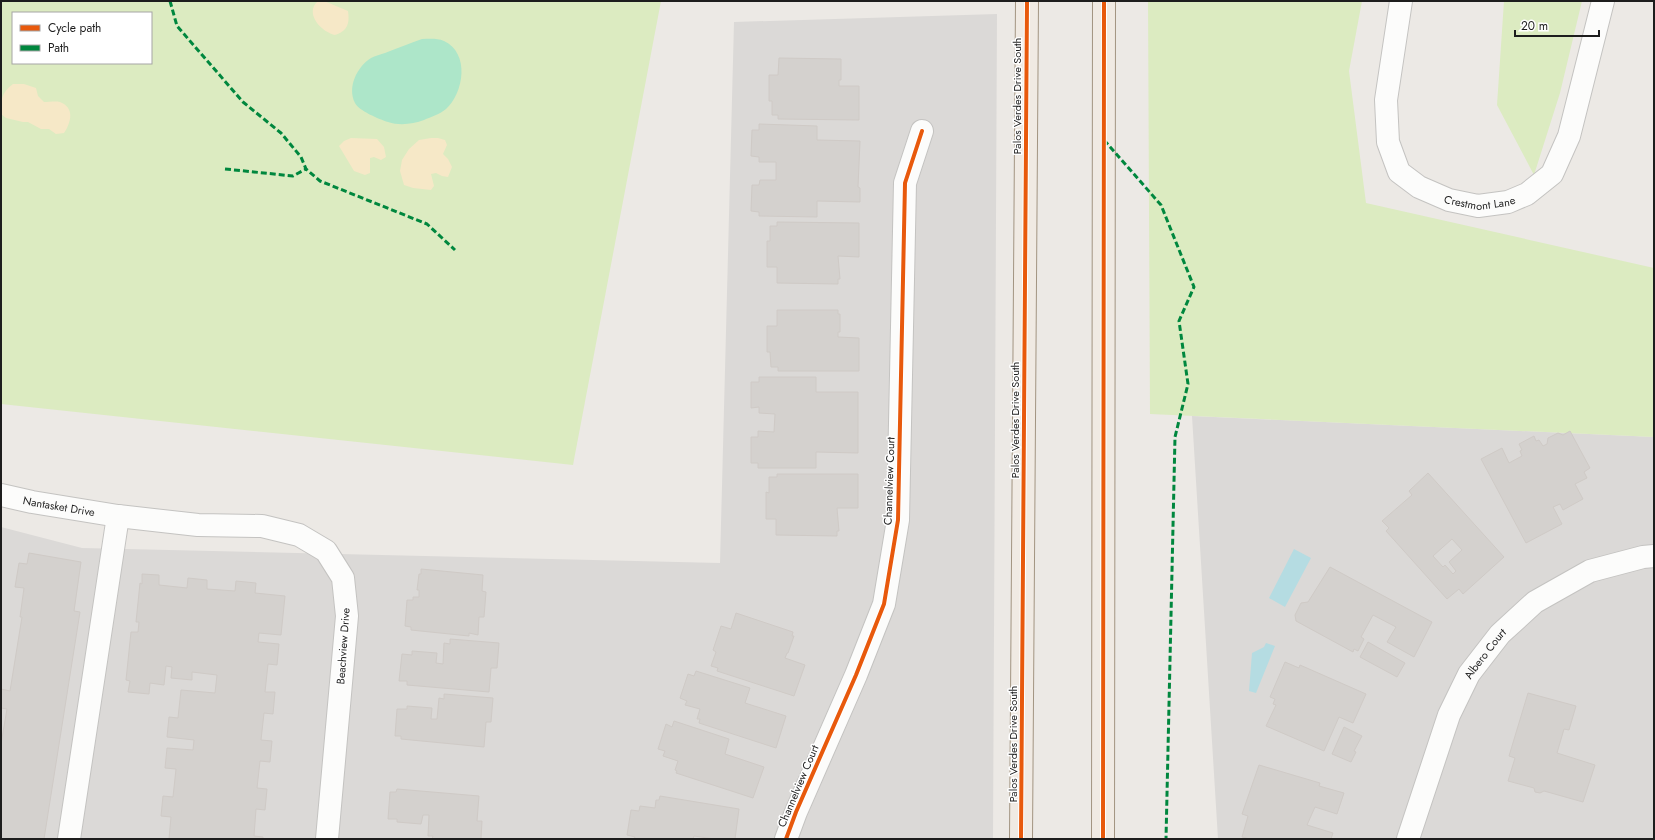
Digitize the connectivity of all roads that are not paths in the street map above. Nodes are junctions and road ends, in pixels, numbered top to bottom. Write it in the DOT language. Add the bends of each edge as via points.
graph roads {
  1 [pos="1027,1"];
  2 [pos="1104,1"];
  3 [pos="1401,1"];
  4 [pos="1603,1"];
  5 [pos="922,131"];
  6 [pos="1,495"];
  7 [pos="118,516"];
  8 [pos="1654,556"];
  9 [pos="69,839"];
  10 [pos="327,839"];
  11 [pos="786,839"];
  12 [pos="1021,839"];
  13 [pos="1103,839"];
  14 [pos="1408,839"];
  1 -- 12 [label="main road, Palos Verdes Drive South"];
  2 -- 13 [label="main road"];
  3 -- 4 [label="street, Crestmont Lane" via="1386,100 1388,142 1399,172 1419,187 1450,200 1478,206 1508,202 1527,194 1552,174 1568,136"];
  5 -- 11 [label="street, Channelview Court" via="905,183 898,520 884,604"];
  6 -- 7 [label="street, Nantasket Drive"];
  7 -- 9 [label="street"];
  7 -- 10 [label="street, Beachview Drive" via="198,525 262,526 299,535 326,551 343,578 347,616"];
  8 -- 14 [label="street, Albero Court" via="1590,571 1535,602 1500,634 1469,674 1449,715"];
}
